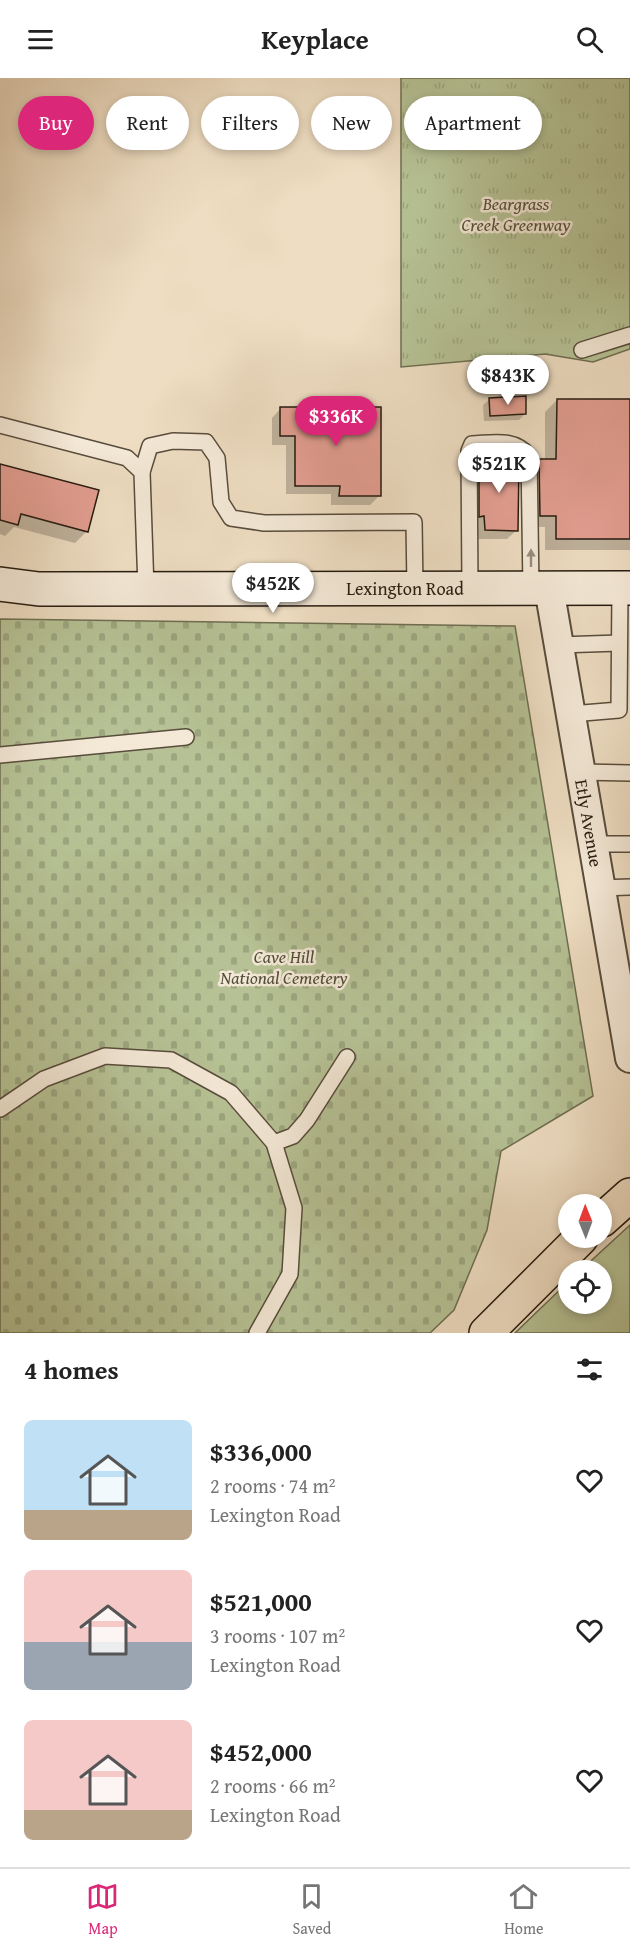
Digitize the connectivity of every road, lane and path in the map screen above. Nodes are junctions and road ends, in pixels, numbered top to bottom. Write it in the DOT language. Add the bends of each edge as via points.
graph roads {
  1 [pos="630,335"];
  2 [pos="582,350"];
  3 [pos="0,425"];
  4 [pos="142,472"];
  5 [pos="0,584"];
  6 [pos="415,588"];
  7 [pos="470,588"];
  8 [pos="540,588"];
  9 [pos="625,588"];
  10 [pos="146,589"];
  11 [pos="619,643"];
  12 [pos="559,645"];
  13 [pos="571,714"];
  14 [pos="186,737"];
  15 [pos="0,755"];
  16 [pos="581,772"];
  17 [pos="630,773"];
  18 [pos="593,844"];
  19 [pos="630,844"];
  20 [pos="630,887"];
  21 [pos="600,888"];
  22 [pos="347,1057"];
  23 [pos="630,1058"];
  24 [pos="0,1109"];
  25 [pos="274,1143"];
  26 [pos="630,1196"];
  27 [pos="612,1211"];
  28 [pos="571,1248"];
  29 [pos="257,1333"];
  30 [pos="486,1333"];
  1 -- 2 [label="lane"];
  3 -- 4 [label="lane" via="127,458"];
  4 -- 6 [label="lane" via="150,446 173,441 206,442 217,458 221,502 231,518 264,523 414,522"];
  4 -- 10 [label="lane"];
  5 -- 10 [label="main road, Lexington Road" via="39,589"];
  6 -- 7 [label="main road, Lexington Road"];
  6 -- 10 [label="main road, Lexington Road"];
  7 -- 8 [label="main road, Lexington Road"];
  8 -- 7 [label="lane, one-way" via="531,464 522,447 511,442 472,444 469,451"];
  8 -- 9 [label="main road, Lexington Road"];
  8 -- 12 [label="street, Etly Avenue"];
  9 -- 11 [label="lane"];
  11 -- 12 [label="lane"];
  11 -- 13 [label="lane" via="619,710"];
  12 -- 13 [label="street, Etly Avenue"];
  13 -- 16 [label="street, Etly Avenue"];
  14 -- 15 [label="lane"];
  16 -- 17 [label="lane"];
  16 -- 18 [label="street, Etly Avenue"];
  18 -- 19 [label="lane"];
  18 -- 21 [label="street, Etly Avenue"];
  20 -- 21 [label="lane"];
  21 -- 23 [label="street, Etly Avenue"];
  22 -- 25 [label="lane" via="307,1120 293,1136"];
  24 -- 25 [label="lane" via="45,1079 105,1056 171,1060 231,1093"];
  25 -- 29 [label="lane" via="294,1208 290,1274"];
  26 -- 27 [label="main road"];
  28 -- 30 [label="main road"];
}
